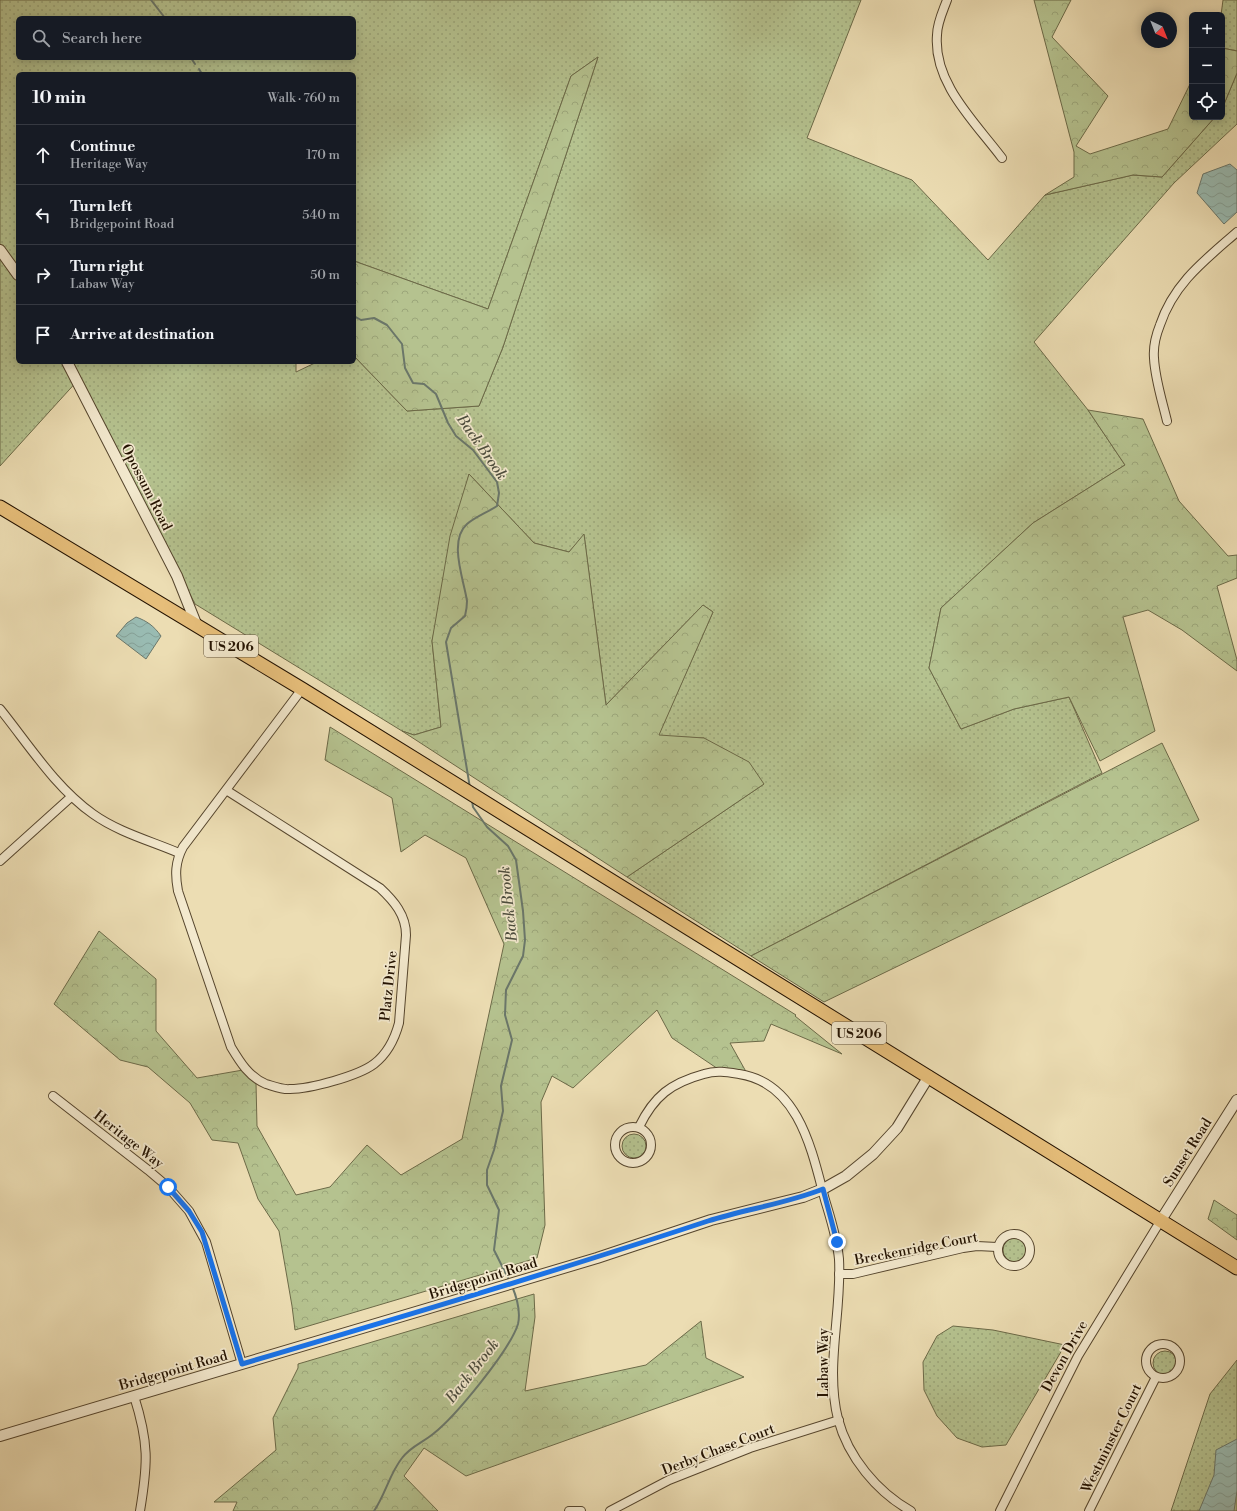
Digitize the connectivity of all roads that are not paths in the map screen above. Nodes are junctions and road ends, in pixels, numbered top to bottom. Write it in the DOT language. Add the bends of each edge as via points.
graph roads {
  1 [pos="948,0"];
  2 [pos="1002,158"];
  3 [pos="1237,232"];
  4 [pos="0,250"];
  5 [pos="16,272"];
  6 [pos="68,364"];
  7 [pos="1167,421"];
  8 [pos="0,507"];
  9 [pos="197,626"];
  10 [pos="302,689"];
  11 [pos="0,709"];
  12 [pos="226,790"];
  13 [pos="71,796"];
  14 [pos="180,853"];
  15 [pos="0,861"];
  16 [pos="929,1076"];
  17 [pos="53,1096"];
  18 [pos="1237,1100"];
  19 [pos="639,1127"];
  20 [pos="823,1189"];
  21 [pos="1161,1220"];
  22 [pos="997,1247"];
  23 [pos="1237,1268"];
  24 [pos="839,1274"];
  25 [pos="242,1364"];
  26 [pos="1156,1377"];
  27 [pos="134,1396"];
  28 [pos="839,1420"];
  29 [pos="0,1436"];
  30 [pos="140,1511"];
  31 [pos="569,1511"];
  32 [pos="581,1511"];
  33 [pos="610,1511"];
  34 [pos="911,1511"];
  35 [pos="1000,1511"];
  36 [pos="1089,1511"];
  1 -- 2 [label="street" via="937,35 939,66 949,87"];
  3 -- 7 [label="street" via="1188,275 1166,308 1156,338 1154,357 1157,383"];
  4 -- 5 [label="street"];
  6 -- 9 [label="street, Opossum Road" via="177,576"];
  8 -- 9 [label="highway, US 206"];
  9 -- 10 [label="highway, US 206"];
  10 -- 12 [label="street, Platz Drive"];
  10 -- 16 [label="highway, US 206"];
  11 -- 13 [label="street"];
  12 -- 14 [label="street, Platz Drive"];
  12 -- 14 [label="street, Platz Drive" via="380,888 402,915 406,935 399,1023 396,1034 382,1057 364,1070 301,1089 288,1090 267,1084 250,1074 231,1047 178,891 175,874"];
  13 -- 14 [label="street" via="94,815 120,829"];
  13 -- 15 [label="street"];
  16 -- 20 [label="street, Bridgepoint Road" via="897,1128 884,1143 860,1165"];
  16 -- 21 [label="highway, US 206"];
  17 -- 25 [label="street, Heritage Way" via="148,1170 168,1187 189,1211 206,1242"];
  18 -- 21 [label="street, Sunset Road"];
  19 -- 19 [label="street" via="621,1131 615,1142 617,1154 627,1162 638,1162 648,1156 650,1139"];
  19 -- 20 [label="street, Labaw Way" via="656,1099 670,1087 686,1079 708,1072 724,1071 754,1077 781,1094 795,1111 808,1139"];
  20 -- 24 [label="street, Labaw Way" via="837,1242"];
  20 -- 25 [label="street, Bridgepoint Road" via="789,1201 711,1220 597,1258"];
  21 -- 23 [label="highway, US 206"];
  21 -- 35 [label="street, Devon Drive" via="1074,1362"];
  22 -- 22 [label="street, Breckenridge Court" via="999,1258 1007,1265 1024,1263 1030,1254 1026,1239 1017,1234 1007,1235"];
  22 -- 24 [label="street, Breckenridge Court" via="963,1248 853,1274"];
  24 -- 28 [label="street, Labaw Way" via="833,1381"];
  25 -- 27 [label="street, Bridgepoint Road"];
  26 -- 26 [label="street, Westminster Court" via="1167,1378 1180,1367 1180,1356 1173,1347 1162,1344 1149,1353 1148,1369"];
  26 -- 36 [label="street, Westminster Court"];
  27 -- 29 [label="street, Bridgepoint Road"];
  27 -- 30 [label="street" via="146,1442 147,1472"];
  28 -- 33 [label="street, Derby Chase Court" via="750,1448 676,1477"];
  28 -- 34 [label="street, Labaw Way" via="852,1451 864,1469 882,1490"];
  31 -- 32 [label="street"];
}
